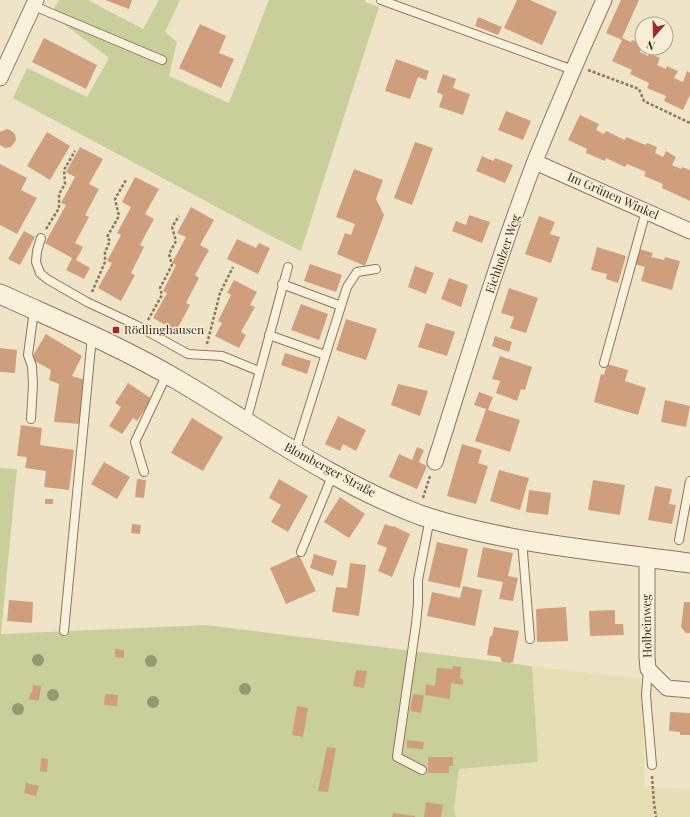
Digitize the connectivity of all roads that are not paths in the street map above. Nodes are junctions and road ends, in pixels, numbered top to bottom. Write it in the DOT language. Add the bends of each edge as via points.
graph roads {
  1 [pos="381,0"];
  2 [pos="604,0"];
  3 [pos="35,3"];
  4 [pos="162,60"];
  5 [pos="574,68"];
  6 [pos="0,78"];
  7 [pos="535,162"];
  8 [pos="646,211"];
  9 [pos="690,230"];
  10 [pos="41,238"];
  11 [pos="288,267"];
  12 [pos="376,269"];
  13 [pos="282,284"];
  14 [pos="0,294"];
  15 [pos="341,306"];
  16 [pos="34,310"];
  17 [pos="269,334"];
  18 [pos="92,336"];
  19 [pos="325,355"];
  20 [pos="604,363"];
  21 [pos="260,371"];
  22 [pos="167,374"];
  23 [pos="31,419"];
  24 [pos="246,422"];
  25 [pos="295,453"];
  26 [pos="435,462"];
  27 [pos="144,472"];
  28 [pos="333,474"];
  29 [pos="690,481"];
  30 [pos="424,516"];
  31 [pos="522,540"];
  32 [pos="678,540"];
  33 [pos="301,552"];
  34 [pos="647,558"];
  35 [pos="690,563"];
  36 [pos="64,631"];
  37 [pos="530,639"];
  38 [pos="648,669"];
  39 [pos="690,690"];
  40 [pos="652,766"];
  41 [pos="422,770"];
  1 -- 5 [label="lane"];
  2 -- 5 [label="street, Eichholzer Weg"];
  3 -- 4 [label="lane"];
  3 -- 6 [label="street"];
  5 -- 7 [label="street, Eichholzer Weg"];
  7 -- 8 [label="street, Im Grünen Winkel"];
  7 -- 26 [label="street, Eichholzer Weg" via="487,299"];
  8 -- 9 [label="street, Im Grünen Winkel"];
  8 -- 20 [label="lane"];
  10 -- 21 [label="lane" via="36,262 40,274 47,279 188,354 222,356"];
  11 -- 13 [label="lane"];
  12 -- 15 [label="lane" via="356,272 347,287"];
  13 -- 15 [label="lane"];
  13 -- 17 [label="lane"];
  14 -- 16 [label="street, Blomberger Straße"];
  15 -- 19 [label="lane"];
  16 -- 18 [label="street, Blomberger Straße"];
  16 -- 23 [label="lane" via="28,355 34,384"];
  17 -- 19 [label="lane"];
  17 -- 21 [label="lane"];
  18 -- 22 [label="street, Blomberger Straße"];
  18 -- 36 [label="lane"];
  19 -- 25 [label="lane"];
  21 -- 24 [label="lane"];
  22 -- 24 [label="street, Blomberger Straße"];
  22 -- 27 [label="lane" via="135,442"];
  24 -- 25 [label="street, Blomberger Straße"];
  25 -- 28 [label="street, Blomberger Straße"];
  28 -- 30 [label="street, Blomberger Straße"];
  28 -- 33 [label="lane"];
  29 -- 32 [label="lane"];
  30 -- 31 [label="street, Blomberger Straße" via="464,528"];
  30 -- 41 [label="lane" via="416,624 397,757"];
  31 -- 34 [label="street, Blomberger Straße"];
  31 -- 37 [label="lane"];
  34 -- 35 [label="street, Blomberger Straße"];
  34 -- 38 [label="street, Holbeinweg"];
  38 -- 39 [label="street, Holbeinweg" via="668,688"];
  38 -- 40 [label="lane" via="646,694"];
}
